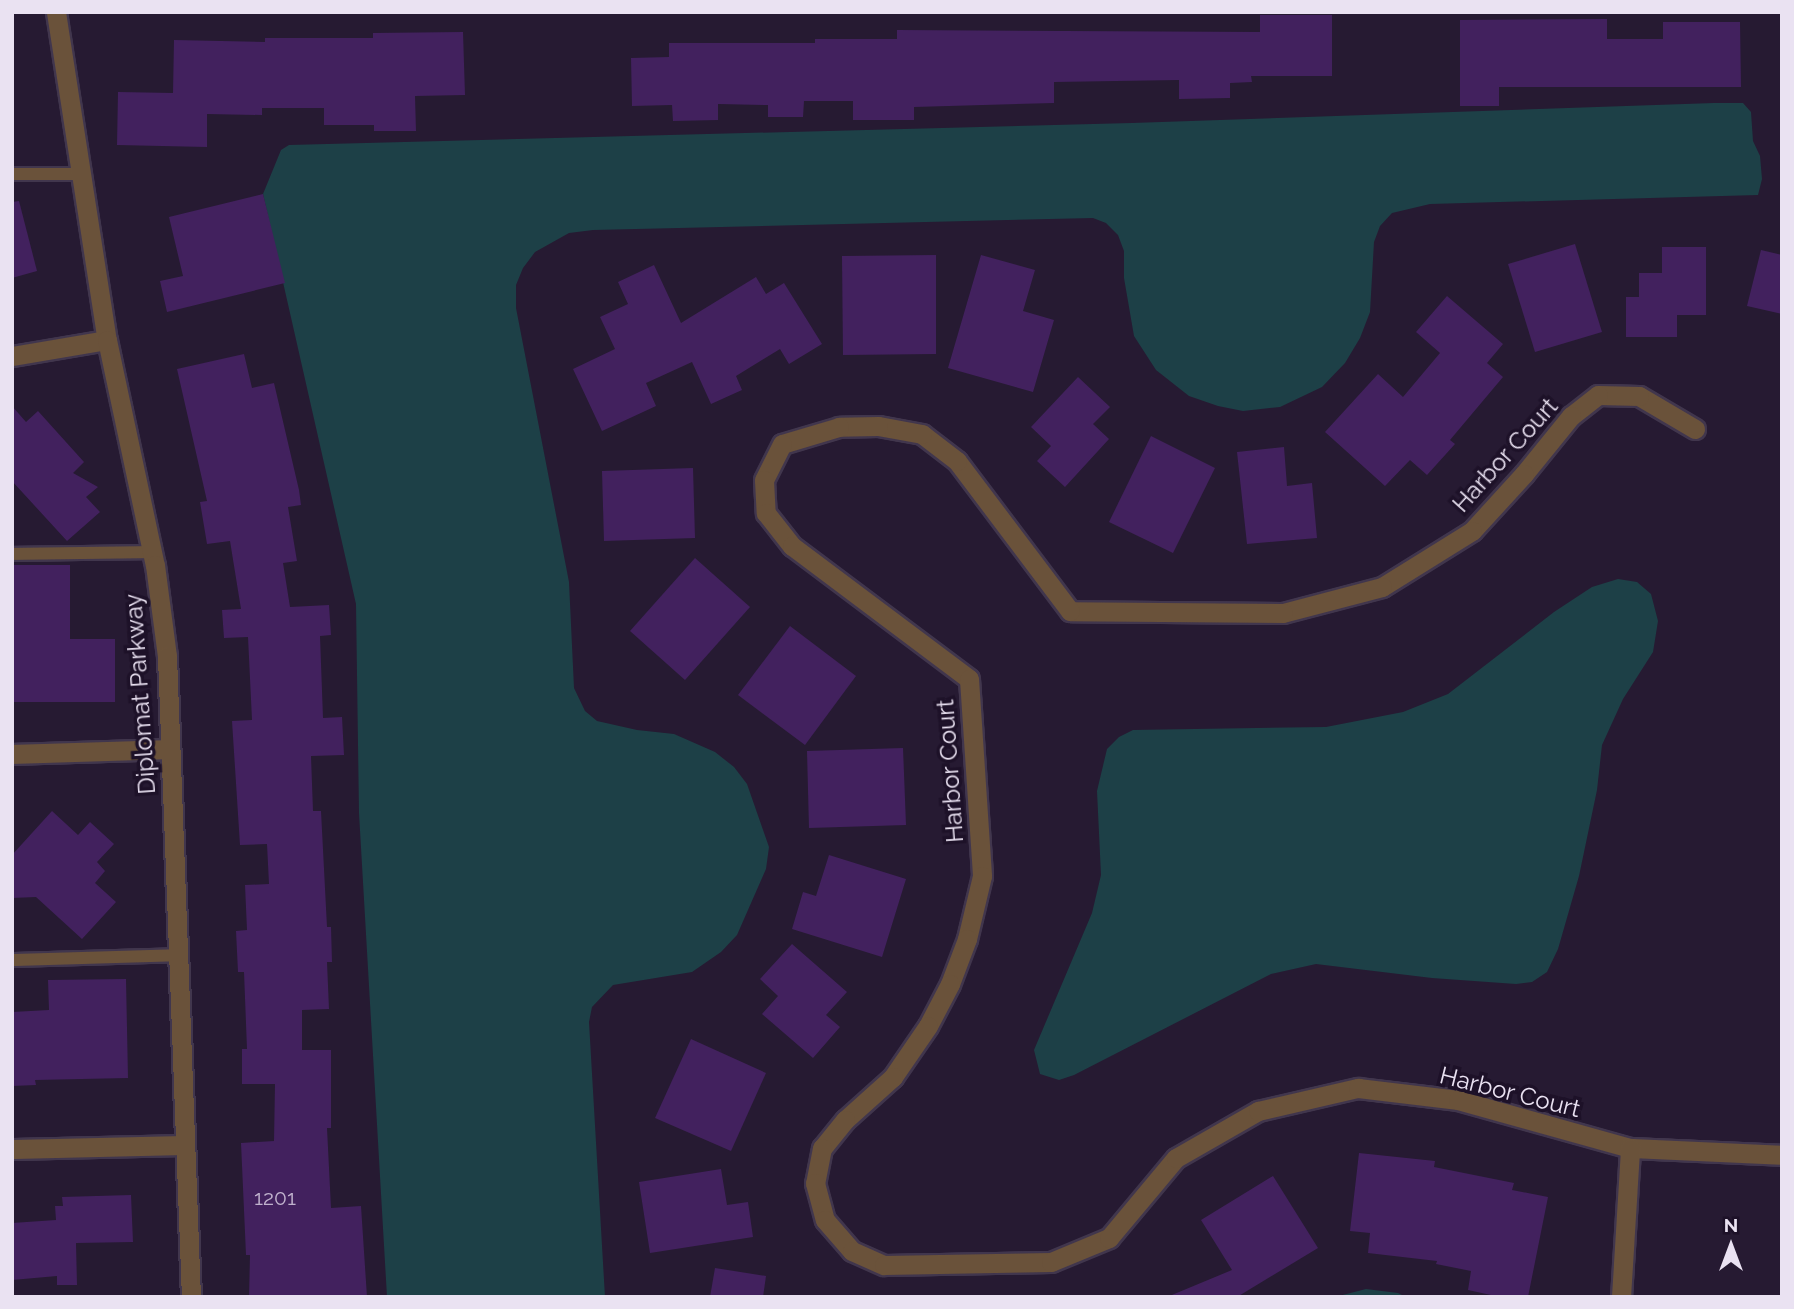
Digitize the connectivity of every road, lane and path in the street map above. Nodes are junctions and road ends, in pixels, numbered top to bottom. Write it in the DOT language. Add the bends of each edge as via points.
graph roads {
  1 [pos="57,12"];
  2 [pos="12,174"];
  3 [pos="81,174"];
  4 [pos="107,340"];
  5 [pos="12,356"];
  6 [pos="1695,429"];
  7 [pos="152,552"];
  8 [pos="12,554"];
  9 [pos="170,749"];
  10 [pos="12,754"];
  11 [pos="178,955"];
  12 [pos="12,960"];
  13 [pos="185,1145"];
  14 [pos="1630,1147"];
  15 [pos="12,1149"];
  16 [pos="1782,1156"];
  17 [pos="191,1297"];
  18 [pos="1621,1297"];
  1 -- 3 [label="street, Diplomat Parkway"];
  2 -- 3 [label="lane"];
  3 -- 4 [label="street, Diplomat Parkway"];
  4 -- 5 [label="street"];
  4 -- 7 [label="street, Diplomat Parkway"];
  6 -- 14 [label="street, Harbor Court" via="1639,396 1598,395 1571,416 1472,531 1382,587 1283,613 1070,611 957,461 922,434 878,426 839,427 782,444 764,480 766,513 792,546 969,679 982,876 967,939 928,1026 893,1077 822,1147 815,1183 825,1220 852,1251 884,1265 1051,1262 1109,1238 1176,1158 1258,1111 1358,1088 1458,1100"];
  7 -- 8 [label="lane"];
  7 -- 9 [label="street, Diplomat Parkway" via="167,656"];
  9 -- 10 [label="street"];
  9 -- 11 [label="street, Diplomat Parkway"];
  11 -- 12 [label="lane"];
  11 -- 13 [label="street, Diplomat Parkway"];
  13 -- 15 [label="street"];
  13 -- 17 [label="street, Diplomat Parkway"];
  14 -- 16 [label="street"];
  14 -- 18 [label="street"];
}
